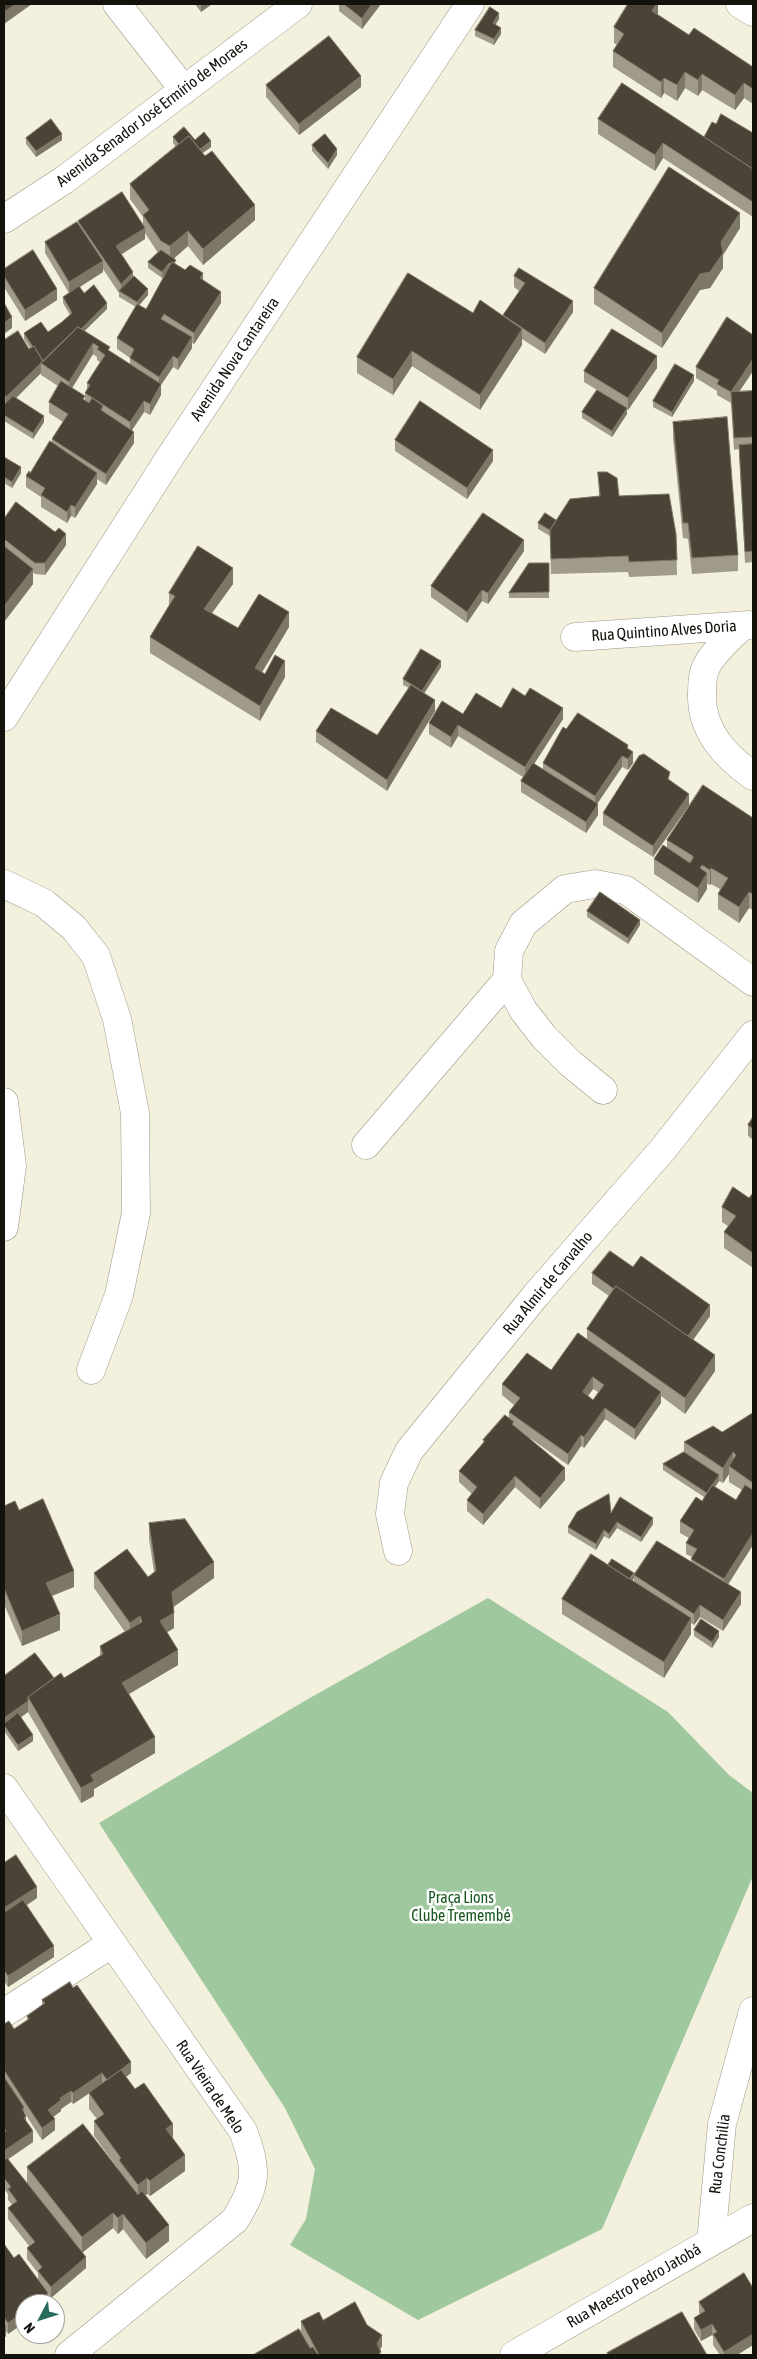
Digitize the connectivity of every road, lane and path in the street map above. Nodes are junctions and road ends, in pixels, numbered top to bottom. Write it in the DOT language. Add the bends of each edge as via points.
graph roads {
  1 [pos="117,4"];
  2 [pos="298,4"];
  3 [pos="470,4"];
  4 [pos="740,4"];
  5 [pos="753,12"];
  6 [pos="184,90"];
  7 [pos="4,219"];
  8 [pos="748,626"];
  9 [pos="575,637"];
  10 [pos="4,717"];
  11 [pos="753,776"];
  12 [pos="4,884"];
  13 [pos="506,980"];
  14 [pos="753,982"];
  15 [pos="753,1035"];
  16 [pos="604,1090"];
  17 [pos="4,1102"];
  18 [pos="366,1145"];
  19 [pos="4,1227"];
  20 [pos="91,1370"];
  21 [pos="398,1551"];
  22 [pos="4,1788"];
  23 [pos="110,1944"];
  24 [pos="753,2011"];
  25 [pos="4,2013"];
  26 [pos="753,2218"];
  27 [pos="711,2242"];
  28 [pos="69,2355"];
  29 [pos="514,2355"];
  1 -- 6 [label="street"];
  2 -- 6 [label="street, Avenida Senador José Ermírio de Moraes"];
  3 -- 10 [label="street, Avenida Nova Cantareira" via="172,454"];
  4 -- 5 [label="street"];
  6 -- 7 [label="street, Avenida Senador José Ermírio de Moraes" via="64,180"];
  8 -- 9 [label="street, Rua Quintino Alves Doria"];
  8 -- 11 [label="street" via="706,667 701,711 713,737 736,764"];
  12 -- 20 [label="street" via="44,903 74,928 96,956 117,1019 135,1112 136,1213 119,1295"];
  13 -- 14 [label="street" via="509,951 523,924 565,889 595,884 626,890"];
  13 -- 16 [label="street" via="544,1037"];
  13 -- 18 [label="street"];
  15 -- 21 [label="street, Rua Almir de Carvalho" via="664,1148 536,1296 409,1451 394,1482 390,1514"];
  17 -- 19 [label="street" via="12,1166"];
  22 -- 23 [label="street, Rua Vieira de Melo"];
  23 -- 25 [label="street"];
  23 -- 28 [label="street, Rua Vieira de Melo" via="243,2131 252,2155 253,2175 250,2195 235,2220"];
  24 -- 27 [label="street, Rua Conchilia" via="722,2124"];
  26 -- 27 [label="street, Rua Maestro Pedro Jatobá"];
  27 -- 29 [label="street, Rua Maestro Pedro Jatobá"];
}
